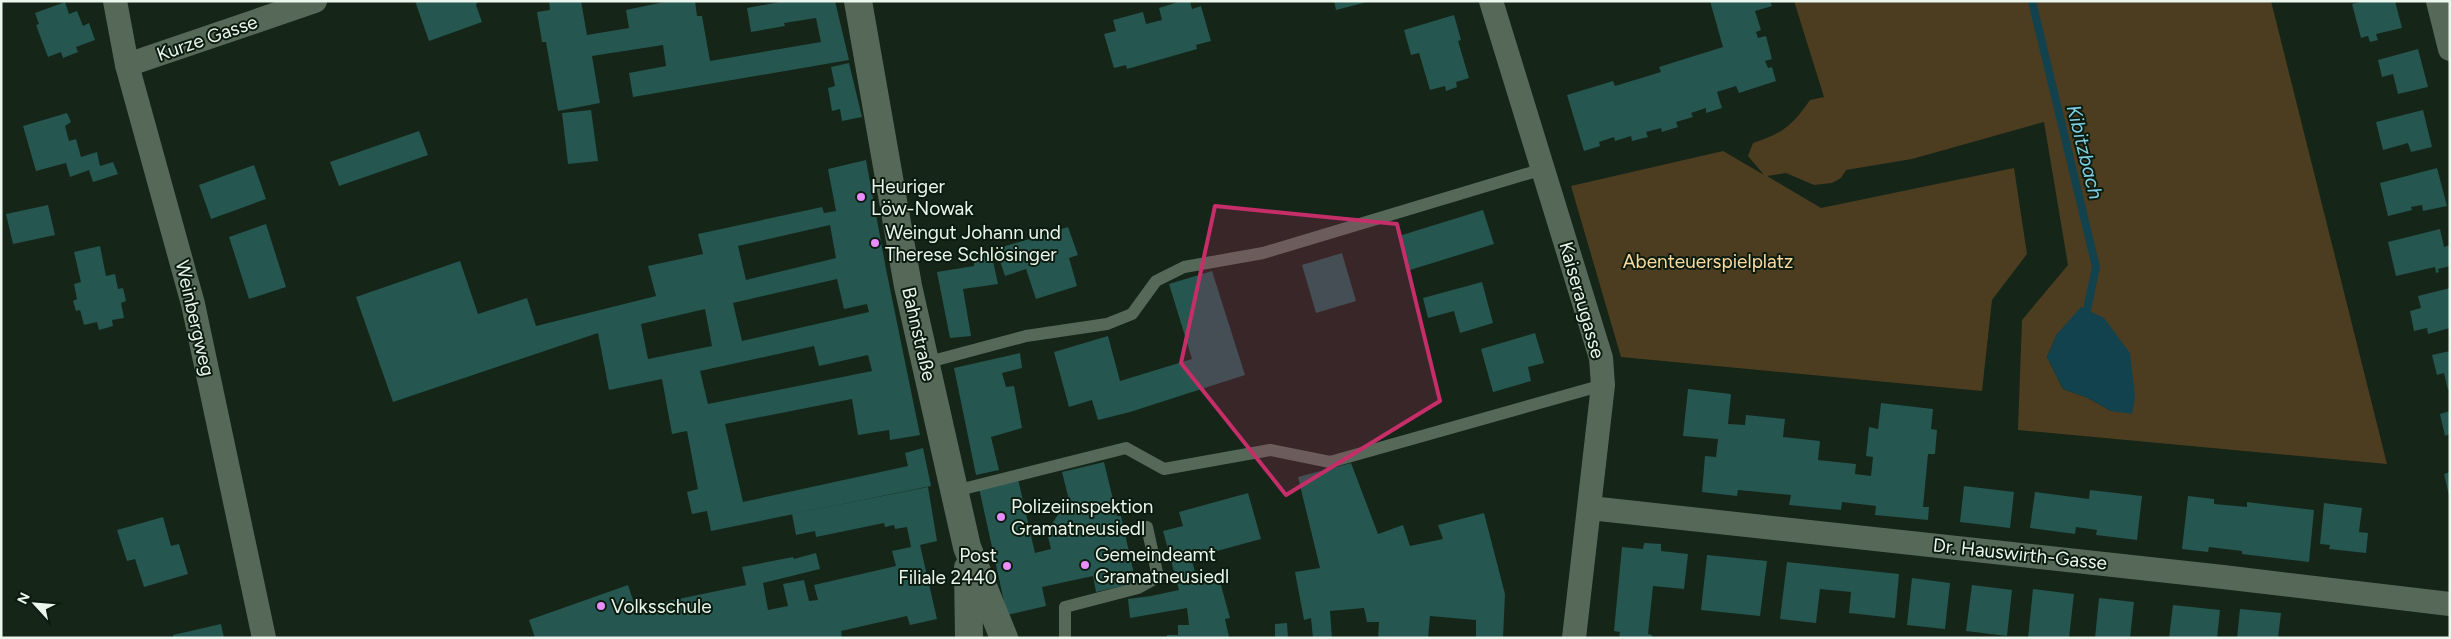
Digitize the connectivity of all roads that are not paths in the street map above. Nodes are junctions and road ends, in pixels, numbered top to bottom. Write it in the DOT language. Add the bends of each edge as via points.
graph roads {
  1 [pos="115,1"];
  2 [pos="315,1"];
  3 [pos="858,1"];
  4 [pos="1491,1"];
  5 [pos="2438,1"];
  6 [pos="2450,50"];
  7 [pos="128,65"];
  8 [pos="1543,169"];
  9 [pos="925,363"];
  10 [pos="1603,386"];
  11 [pos="955,491"];
  12 [pos="1590,508"];
  13 [pos="1147,526"];
  14 [pos="967,547"];
  15 [pos="2450,604"];
  16 [pos="264,638"];
  17 [pos="970,638"];
  18 [pos="1004,638"];
  19 [pos="1064,638"];
  20 [pos="1574,638"];
  1 -- 7 [label="street, Weinbergweg"];
  2 -- 7 [label="street, Kurze Gasse"];
  3 -- 9 [label="main road, Bahnstraße" via="908,286"];
  4 -- 8 [label="street, Kaiseraugasse"];
  5 -- 6 [label="street"];
  7 -- 16 [label="street, Weinbergweg" via="193,304"];
  8 -- 9 [label="lane" via="1263,253 1184,267 1156,282 1132,314 1107,324 1026,336"];
  8 -- 10 [label="street, Kaiseraugasse" via="1601,358"];
  9 -- 11 [label="main road, Bahnstraße"];
  10 -- 11 [label="lane" via="1330,462 1270,450 1164,469 1126,448"];
  10 -- 12 [label="street, Kaiseraugasse"];
  11 -- 14 [label="main road, Bahnstraße"];
  12 -- 15 [label="street, Dr. Hauswirth-Gasse"];
  12 -- 20 [label="street, Kaiseraugasse"];
  13 -- 19 [label="lane" via="1158,578 1138,588 1065,607"];
  14 -- 17 [label="main road, Bahnstraße"];
  14 -- 18 [label="main road, Bahnstraße"];
}
